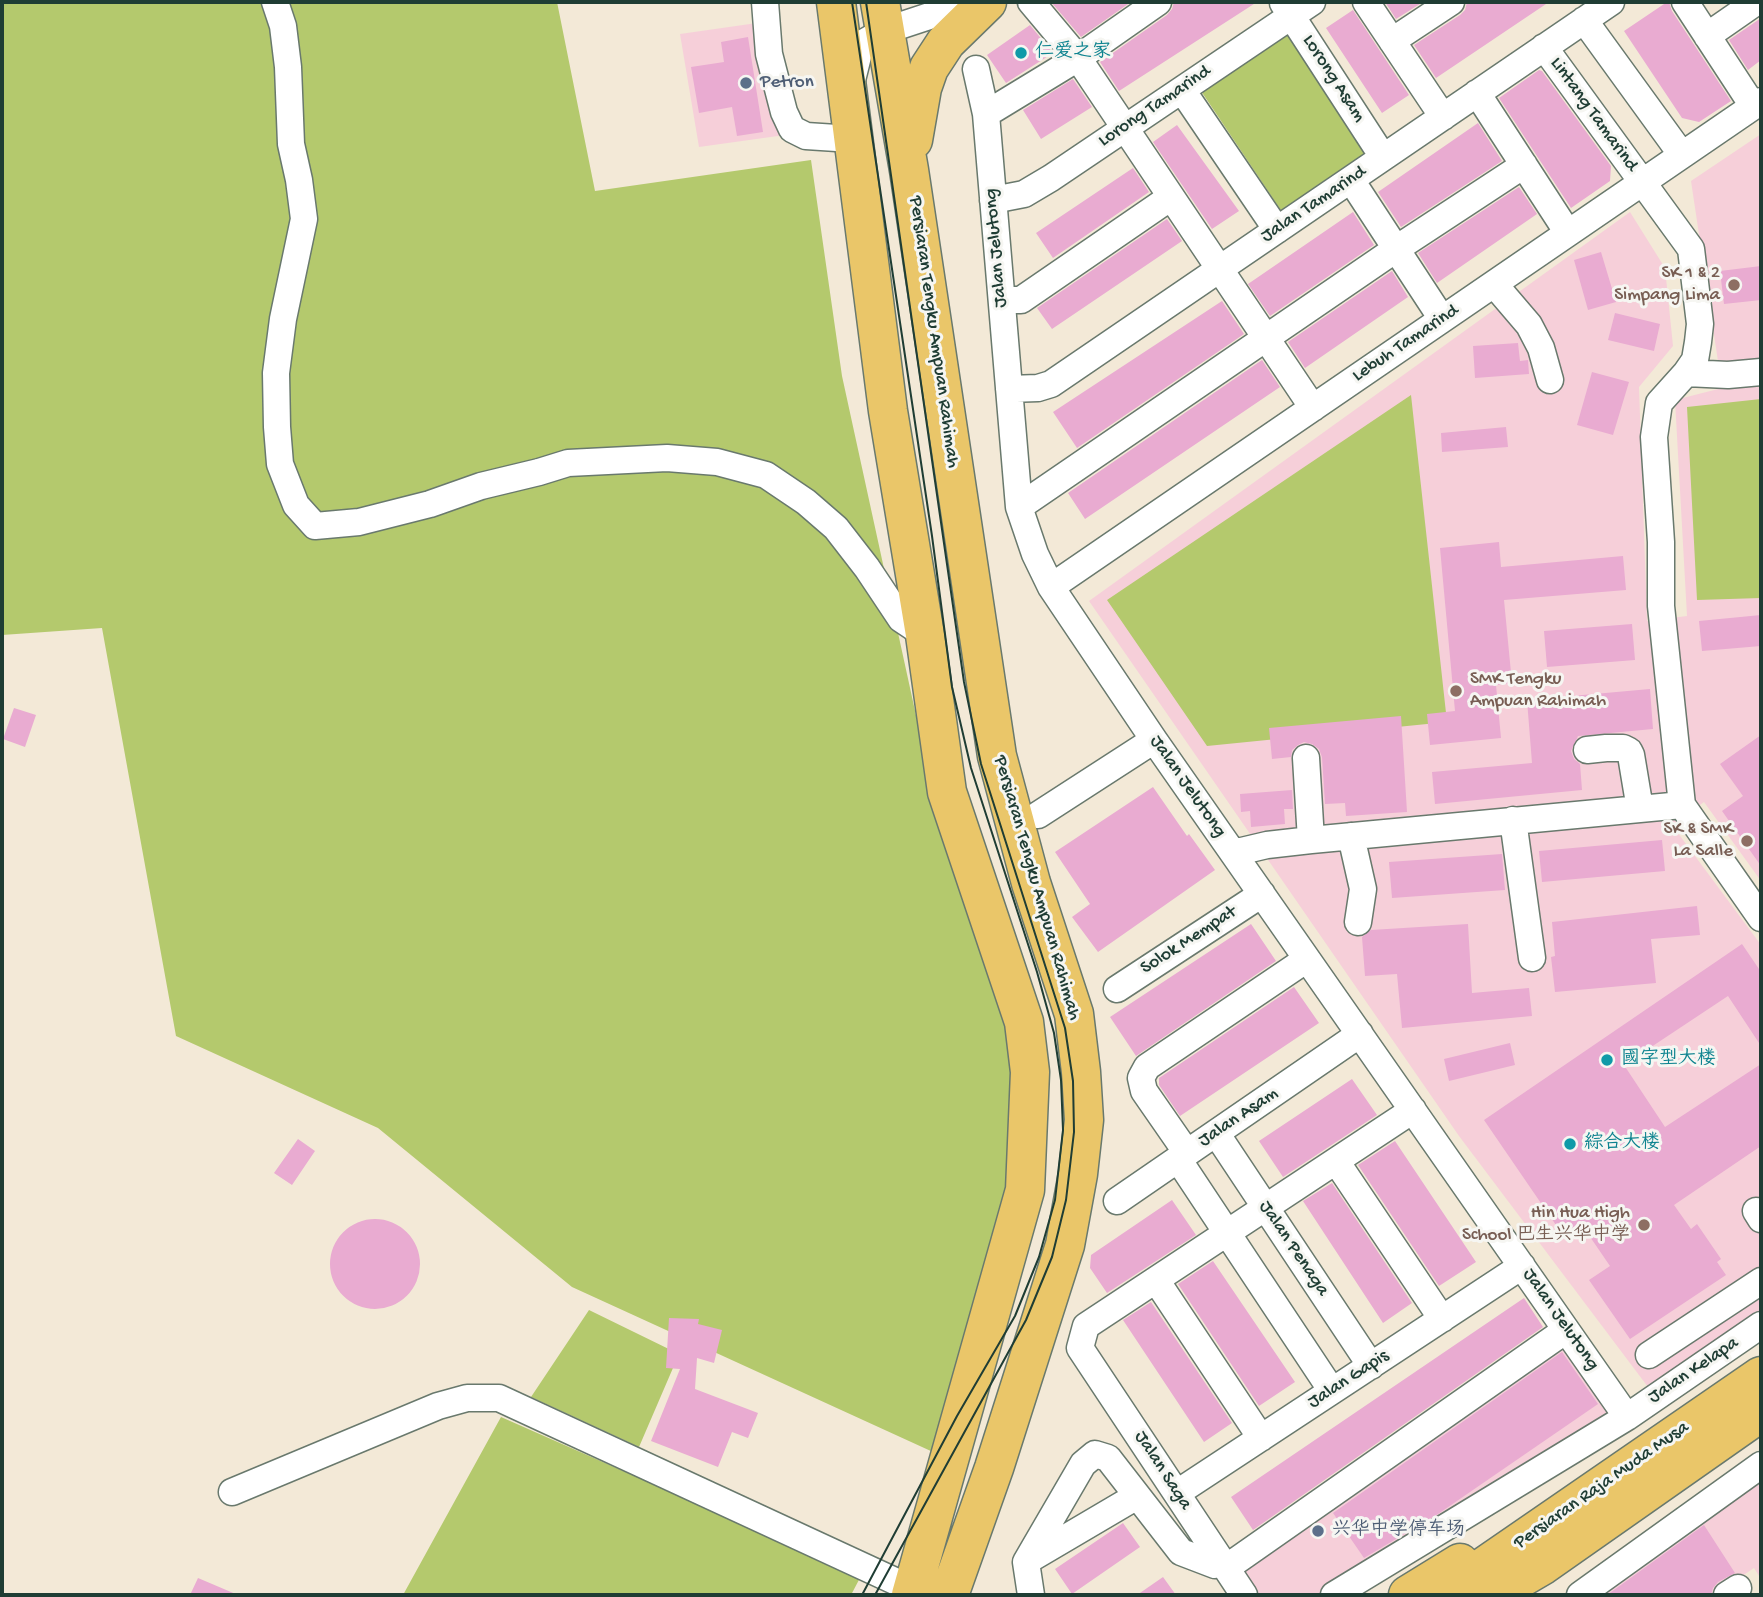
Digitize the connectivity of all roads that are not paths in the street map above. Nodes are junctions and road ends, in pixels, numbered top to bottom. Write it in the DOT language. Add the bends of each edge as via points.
graph roads {
  1 [pos="275,2"];
  2 [pos="765,2"];
  3 [pos="836,2"];
  4 [pos="972,2"];
  5 [pos="986,2"];
  6 [pos="1031,2"];
  7 [pos="1158,2"];
  8 [pos="1366,2"];
  9 [pos="1451,2"];
  10 [pos="1611,2"];
  11 [pos="1685,2"];
  12 [pos="1756,2"];
  13 [pos="1295,6"];
  14 [pos="882,9"];
  15 [pos="1584,20"];
  16 [pos="1707,36"];
  17 [pos="1392,41"];
  18 [pos="1544,47"];
  19 [pos="1078,58"];
  20 [pos="976,69"];
  21 [pos="1182,89"];
  22 [pos="1477,93"];
  23 [pos="1757,104"];
  24 [pos="986,114"];
  25 [pos="1443,117"];
  26 [pos="850,121"];
  27 [pos="1125,128"];
  28 [pos="1682,155"];
  29 [pos="1383,158"];
  30 [pos="1524,165"];
  31 [pos="909,170"];
  32 [pos="1351,180"];
  33 [pos="1643,182"];
  34 [pos="1171,197"];
  35 [pos="993,200"];
  36 [pos="1277,230"];
  37 [pos="1569,233"];
  38 [pos="1396,249"];
  39 [pos="1219,269"];
  40 [pos="1494,284"];
  41 [pos="1002,300"];
  42 [pos="1442,319"];
  43 [pos="1266,339"];
  44 [pos="1761,372"];
  45 [pos="1686,373"];
  46 [pos="1550,380"];
  47 [pos="1009,389"];
  48 [pos="1312,408"];
  49 [pos="1019,507"];
  50 [pos="1051,587"];
  51 [pos="925,635"];
  52 [pos="1154,740"];
  53 [pos="1587,750"];
  54 [pos="1306,758"];
  55 [pos="1682,805"];
  56 [pos="1640,809"];
  57 [pos="1038,815"];
  58 [pos="1514,820"];
  59 [pos="1351,836"];
  60 [pos="1311,839"];
  61 [pos="1233,853"];
  62 [pos="1262,894"];
  63 [pos="1761,918"];
  64 [pos="1358,922"];
  65 [pos="1532,958"];
  66 [pos="1307,959"];
  67 [pos="1117,989"];
  68 [pos="1360,1034"];
  69 [pos="1413,1110"];
  70 [pos="1216,1133"];
  71 [pos="1183,1156"];
  72 [pos="1336,1161"];
  73 [pos="1117,1201"];
  74 [pos="1265,1208"];
  75 [pos="1227,1233"];
  76 [pos="1522,1266"];
  77 [pos="1156,1280"];
  78 [pos="1761,1281"];
  79 [pos="1441,1319"];
  80 [pos="1761,1325"];
  81 [pos="1566,1330"];
  82 [pos="1649,1355"];
  83 [pos="1371,1366"];
  84 [pos="1761,1376"];
  85 [pos="1332,1391"];
  86 [pos="1761,1412"];
  87 [pos="1627,1416"];
  88 [pos="1261,1437"];
  89 [pos="1761,1465"];
  90 [pos="1615,1477"];
  91 [pos="232,1492"];
  92 [pos="1177,1493"];
  93 [pos="1137,1496"];
  94 [pos="1026,1562"];
  95 [pos="1223,1564"];
  96 [pos="1543,1565"];
  97 [pos="910,1593"];
  98 [pos="949,1595"];
  99 [pos="1031,1595"];
  100 [pos="1244,1595"];
  101 [pos="1334,1595"];
  102 [pos="1408,1595"];
  103 [pos="1443,1595"];
  104 [pos="1492,1595"];
  105 [pos="1509,1595"];
  106 [pos="1580,1595"];
  1 -- 51 [label="street" via="288,66 291,144 304,219 283,319 277,426 281,464 296,505 315,526 359,522 568,463 667,458 717,462 766,475 806,502 836,528 901,619"];
  2 -- 26 [label="street" via="769,54 792,128 806,136"];
  3 -- 26 [label="highway"];
  4 -- 14 [label="street"];
  5 -- 31 [label="highway" via="946,42 929,68"];
  6 -- 19 [label="street"];
  7 -- 19 [label="street"];
  8 -- 17 [label="street"];
  9 -- 17 [label="street"];
  10 -- 15 [label="street, Jalan Tamarind"];
  11 -- 16 [label="street"];
  12 -- 16 [label="street"];
  13 -- 21 [label="street, Lorong Tamarind"];
  13 -- 29 [label="street, Lorong Asam"];
  14 -- 26 [label="street" via="861,44"];
  14 -- 31 [label="highway, Persiaran Tengku Ampuan Rahimah"];
  15 -- 18 [label="street, Jalan Tamarind"];
  15 -- 28 [label="street"];
  16 -- 23 [label="street"];
  17 -- 25 [label="street"];
  18 -- 22 [label="street, Jalan Tamarind"];
  18 -- 33 [label="street, Lintang Tamarind"];
  19 -- 24 [label="street"];
  19 -- 27 [label="street"];
  20 -- 24 [label="street, Jalan Jelutong"];
  21 -- 27 [label="street, Lorong Tamarind"];
  21 -- 36 [label="street"];
  22 -- 25 [label="street, Jalan Tamarind"];
  22 -- 30 [label="street"];
  23 -- 28 [label="street, Lebuh Tamarind"];
  24 -- 35 [label="street, Jalan Jelutong"];
  25 -- 29 [label="street, Jalan Tamarind"];
  26 -- 51 [label="highway" via="888,411"];
  27 -- 34 [label="street"];
  27 -- 35 [label="street, Lorong Tamarind" via="1024,194"];
  28 -- 33 [label="street, Lebuh Tamarind"];
  29 -- 32 [label="street, Jalan Tamarind"];
  30 -- 37 [label="street"];
  30 -- 38 [label="street"];
  31 -- 98 [label="highway, Persiaran Tengku Ampuan Rahimah" via="998,756 1031,883 1074,1014 1084,1120 1065,1245"];
  32 -- 36 [label="street, Jalan Tamarind"];
  32 -- 38 [label="street"];
  33 -- 37 [label="street, Lebuh Tamarind"];
  33 -- 45 [label="street, Lintang Tamarind" via="1691,249 1700,324 1695,360"];
  34 -- 39 [label="street"];
  34 -- 41 [label="street" via="1021,300"];
  35 -- 41 [label="street, Jalan Jelutong"];
  36 -- 39 [label="street, Jalan Tamarind"];
  37 -- 40 [label="street, Lebuh Tamarind"];
  38 -- 42 [label="street"];
  38 -- 43 [label="street"];
  39 -- 43 [label="street"];
  39 -- 47 [label="street, Jalan Tamarind" via="1051,384"];
  40 -- 42 [label="street, Lebuh Tamarind"];
  40 -- 46 [label="street" via="1529,325"];
  41 -- 47 [label="street, Jalan Jelutong"];
  42 -- 48 [label="street, Lebuh Tamarind"];
  43 -- 48 [label="street"];
  43 -- 49 [label="street"];
  44 -- 45 [label="street"];
  45 -- 55 [label="street" via="1658,402 1654,437 1661,606"];
  47 -- 49 [label="street, Jalan Jelutong"];
  48 -- 50 [label="street, Lebuh Tamarind"];
  49 -- 50 [label="street, Jalan Jelutong"];
  50 -- 52 [label="street, Jalan Jelutong"];
  51 -- 97 [label="highway" via="947,792 1024,1022 1030,1072 1025,1190"];
  52 -- 57 [label="street"];
  52 -- 61 [label="street, Jalan Jelutong"];
  53 -- 56 [label="street" via="1629,751"];
  54 -- 60 [label="street"];
  55 -- 56 [label="street"];
  55 -- 63 [label="street"];
  56 -- 58 [label="street"];
  58 -- 59 [label="street"];
  58 -- 65 [label="street"];
  59 -- 60 [label="street"];
  59 -- 64 [label="street" via="1363,889"];
  60 -- 61 [label="street"];
  61 -- 62 [label="street, Jalan Jelutong"];
  62 -- 66 [label="street, Jalan Jelutong"];
  62 -- 67 [label="street, Solok Mempat"];
  66 -- 68 [label="street, Jalan Jelutong"];
  66 -- 71 [label="street" via="1147,1067 1140,1078"];
  68 -- 69 [label="street, Jalan Jelutong"];
  68 -- 70 [label="street, Jalan Asam"];
  69 -- 72 [label="street"];
  69 -- 76 [label="street, Jalan Jelutong"];
  70 -- 71 [label="street, Jalan Asam"];
  70 -- 74 [label="street, Jalan Penaga"];
  71 -- 73 [label="street, Jalan Asam"];
  71 -- 75 [label="street"];
  72 -- 74 [label="street"];
  72 -- 79 [label="street"];
  74 -- 75 [label="street"];
  74 -- 83 [label="street, Jalan Penaga"];
  75 -- 77 [label="street"];
  75 -- 85 [label="street"];
  76 -- 79 [label="street, Jalan Gapis"];
  76 -- 81 [label="street, Jalan Jelutong"];
  77 -- 88 [label="street"];
  77 -- 92 [label="street, Jalan Saga" via="1086,1326 1080,1348"];
  78 -- 82 [label="street"];
  79 -- 83 [label="street, Jalan Gapis"];
  80 -- 87 [label="street, Jalan Kelapa"];
  81 -- 87 [label="street, Jalan Jelutong"];
  81 -- 95 [label="street"];
  83 -- 85 [label="street, Jalan Gapis"];
  84 -- 90 [label="highway, Persiaran Raja Muda Musa"];
  85 -- 88 [label="street, Jalan Gapis"];
  86 -- 96 [label="highway, Persiaran Raja Muda Musa"];
  87 -- 101 [label="street, Jalan Kelapa"];
  88 -- 92 [label="street, Jalan Gapis"];
  89 -- 106 [label="street"];
  90 -- 102 [label="highway" via="1492,1543"];
  90 -- 103 [label="highway, Persiaran Raja Muda Musa"];
  91 -- 97 [label="street" via="438,1406 467,1398 499,1398"];
  92 -- 95 [label="street, Jalan Saga"];
  93 -- 94 [label="street"];
  93 -- 94 [label="street" via="1108,1458 1095,1454 1083,1464"];
  93 -- 95 [label="street" via="1181,1552"];
  94 -- 99 [label="street"];
  95 -- 100 [label="street, Jalan Saga"];
  96 -- 104 [label="highway, Persiaran Raja Muda Musa"];
  96 -- 105 [label="highway"];
}
